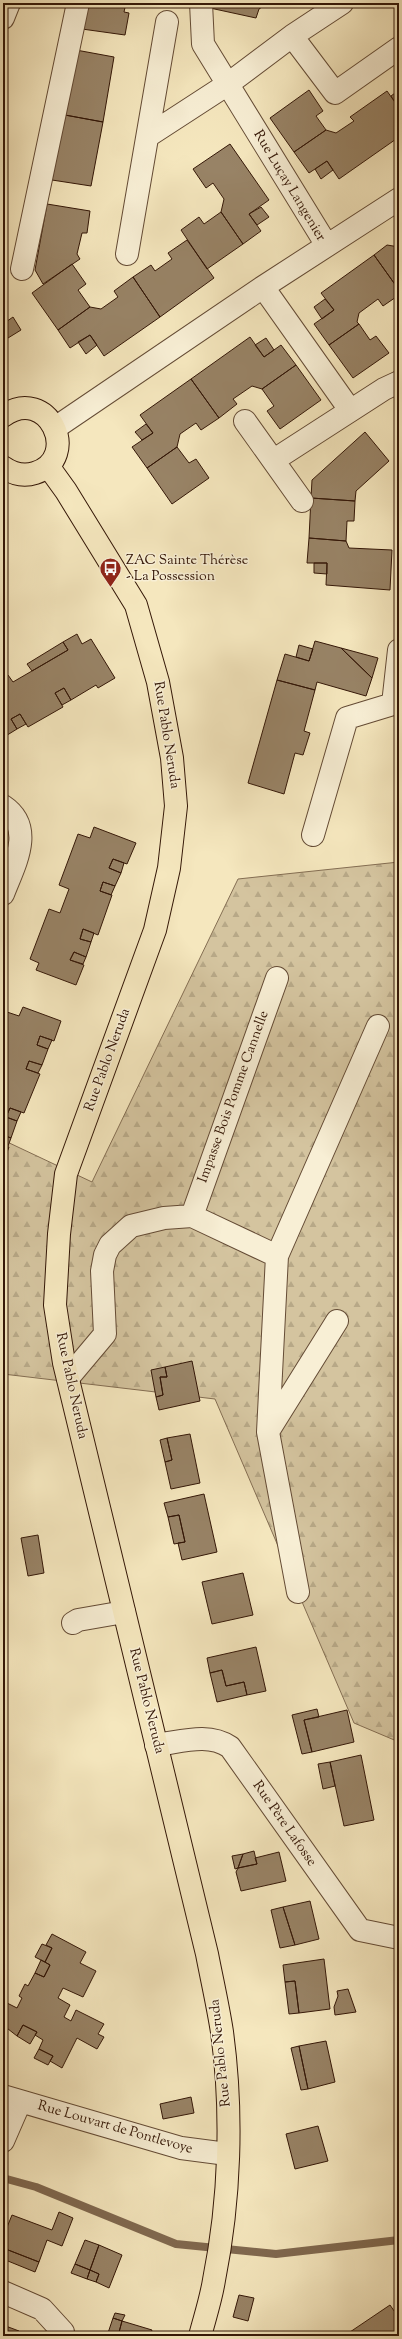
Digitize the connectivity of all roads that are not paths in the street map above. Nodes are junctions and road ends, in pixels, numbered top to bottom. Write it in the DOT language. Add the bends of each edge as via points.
graph roads {
  1 [pos="9,3"];
  2 [pos="78,3"];
  3 [pos="201,3"];
  4 [pos="342,3"];
  5 [pos="3,18"];
  6 [pos="168,22"];
  7 [pos="292,36"];
  8 [pos="399,48"];
  9 [pos="228,84"];
  10 [pos="148,136"];
  11 [pos="399,199"];
  12 [pos="326,244"];
  13 [pos="127,254"];
  14 [pos="22,269"];
  15 [pos="263,287"];
  16 [pos="399,382"];
  17 [pos="350,410"];
  18 [pos="3,416"];
  19 [pos="246,421"];
  20 [pos="55,428"];
  21 [pos="274,460"];
  22 [pos="48,466"];
  23 [pos="9,475"];
  24 [pos="302,501"];
  25 [pos="399,650"];
  26 [pos="3,806"];
  27 [pos="313,835"];
  28 [pos="3,894"];
  29 [pos="277,978"];
  30 [pos="378,1026"];
  31 [pos="192,1216"];
  32 [pos="277,1256"];
  33 [pos="337,1321"];
  34 [pos="68,1378"];
  35 [pos="268,1432"];
  36 [pos="298,1592"];
  37 [pos="124,1612"];
  38 [pos="73,1623"];
  39 [pos="156,1745"];
  40 [pos="399,1938"];
  41 [pos="11,2099"];
  42 [pos="3,2141"];
  43 [pos="227,2154"];
  44 [pos="3,2292"];
  45 [pos="63,2336"];
  46 [pos="200,2336"];
  1 -- 5 [label="street"];
  2 -- 14 [label="street"];
  3 -- 9 [label="street, Rue Luçay Langenier" via="202,44"];
  4 -- 7 [label="street"];
  6 -- 10 [label="street"];
  7 -- 8 [label="street" via="335,93"];
  7 -- 9 [label="street"];
  9 -- 10 [label="street"];
  9 -- 12 [label="street, Rue Luçay Langenier"];
  10 -- 13 [label="street"];
  11 -- 12 [label="street"];
  12 -- 15 [label="street, Rue Luçay Langenier"];
  15 -- 17 [label="street"];
  15 -- 20 [label="street, Rue Luçay Langenier"];
  16 -- 17 [label="street"];
  17 -- 21 [label="street"];
  18 -- 20 [label="main road" via="20,408 30,409 41,412"];
  19 -- 21 [label="street"];
  20 -- 22 [label="main road" via="57,448"];
  21 -- 24 [label="street"];
  22 -- 23 [label="main road" via="40,472"];
  22 -- 34 [label="main road, Rue Pablo Neruda" via="136,605 158,682 172,758 176,806 169,868 155,930 66,1174 55,1305"];
  25 -- 27 [label="street" via="393,704 347,718"];
  26 -- 28 [label="street" via="18,820 21,836 20,851"];
  29 -- 31 [label="street, Impasse Bois Pomme Cannelle"];
  30 -- 32 [label="street"];
  31 -- 32 [label="street"];
  31 -- 34 [label="street" via="164,1218 131,1226 110,1245 102,1271 105,1334"];
  32 -- 35 [label="street"];
  33 -- 35 [label="street"];
  34 -- 37 [label="main road, Rue Pablo Neruda"];
  35 -- 36 [label="street"];
  37 -- 38 [label="street"];
  37 -- 39 [label="main road, Rue Pablo Neruda"];
  39 -- 40 [label="street, Rue Père Lafosse" via="210,1738 220,1740 230,1747 360,1930"];
  39 -- 43 [label="main road, Rue Pablo Neruda" via="207,1954 222,2032 228,2111"];
  41 -- 42 [label="street"];
  41 -- 43 [label="street, Rue Louvart de Pontlevoye" via="181,2148"];
  43 -- 46 [label="main road, Rue Pablo Neruda" via="222,2236"];
  44 -- 45 [label="street" via="42,2309 63,2332"];
}
